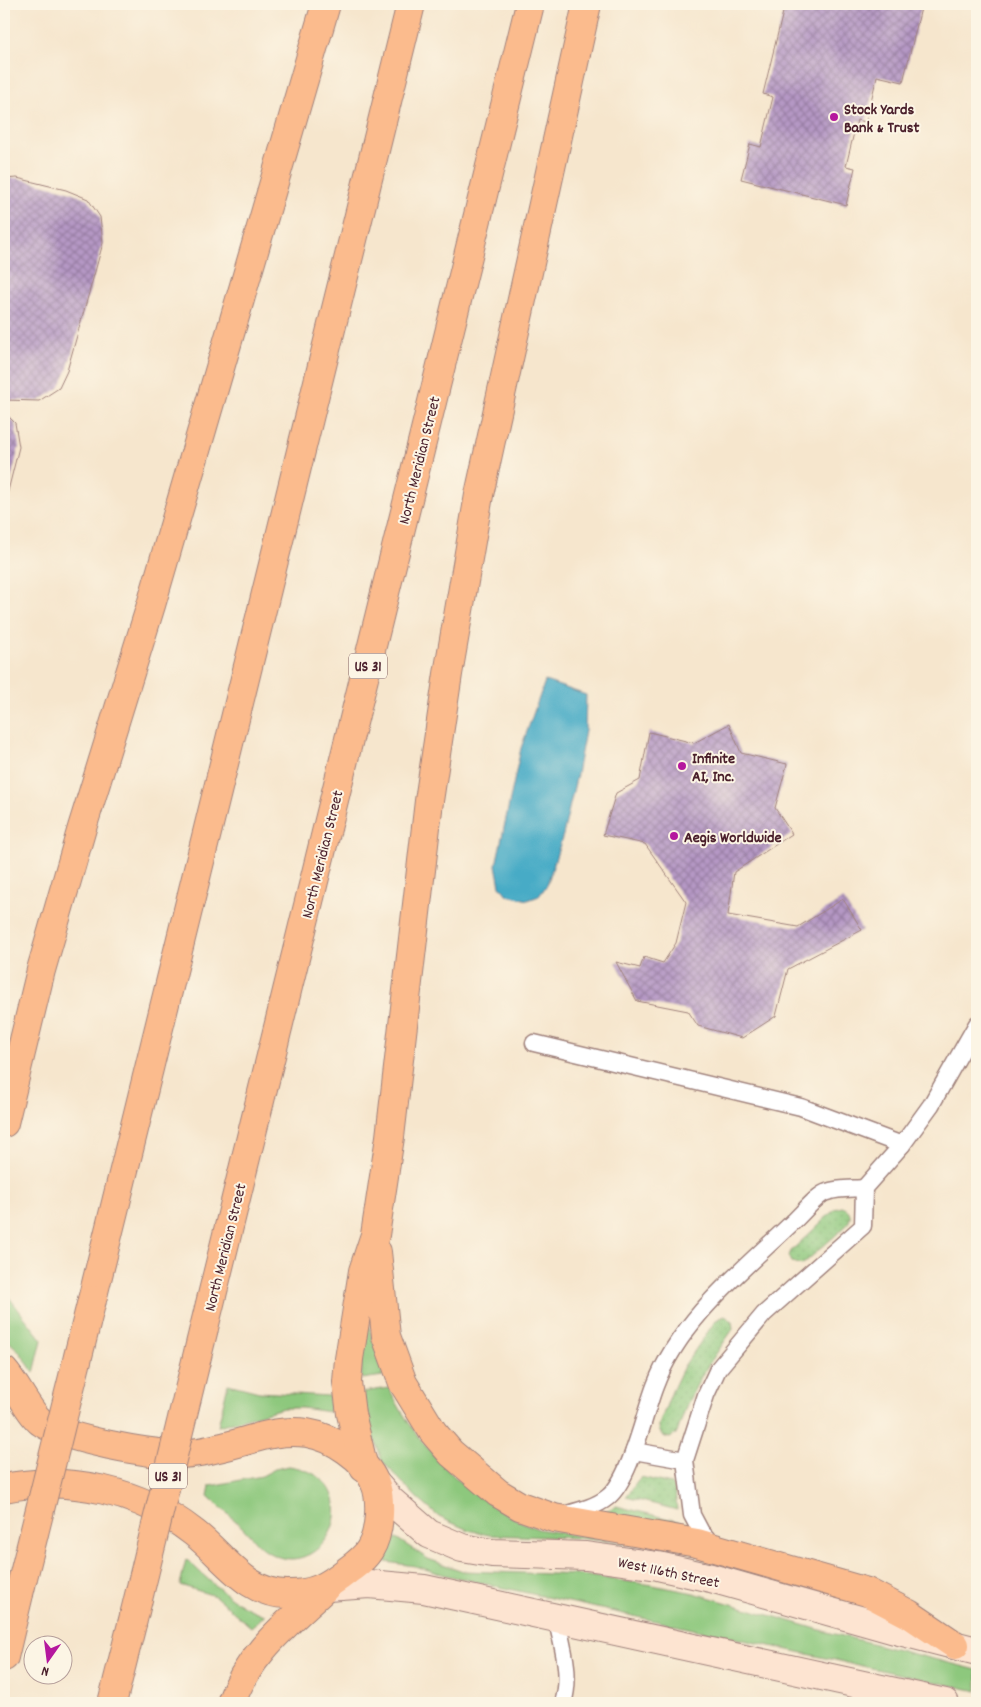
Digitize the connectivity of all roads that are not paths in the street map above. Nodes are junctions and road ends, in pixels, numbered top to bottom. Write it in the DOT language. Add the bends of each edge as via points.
graph roads {
  1 [pos="326,4"];
  2 [pos="411,4"];
  3 [pos="530,4"];
  4 [pos="587,4"];
  5 [pos="977,1024"];
  6 [pos="534,1043"];
  7 [pos="4,1123"];
  8 [pos="902,1145"];
  9 [pos="864,1188"];
  10 [pos="375,1235"];
  11 [pos="4,1371"];
  12 [pos="634,1451"];
  13 [pos="684,1460"];
  14 [pos="370,1476"];
  15 [pos="4,1488"];
  16 [pos="554,1518"];
  17 [pos="717,1549"];
  18 [pos="326,1587"];
  19 [pos="556,1617"];
  20 [pos="966,1648"];
  21 [pos="4,1657"];
  22 [pos="112,1703"];
  23 [pos="231,1703"];
  24 [pos="563,1703"];
  25 [pos="945,1703"];
  1 -- 7 [label="main road" via="154,596 44,960"];
  2 -- 21 [label="main road, bridge"];
  3 -- 22 [label="main road, North Meridian Street / US 31, bridge"];
  4 -- 10 [label="main road" via="466,559 429,801 390,1137"];
  5 -- 8 [label="lane" via="931,1105"];
  6 -- 8 [label="lane" via="801,1107"];
  8 -- 9 [label="lane"];
  9 -- 12 [label="lane" via="825,1192 728,1284 693,1322 655,1384"];
  9 -- 13 [label="lane" via="863,1226 764,1314 718,1369"];
  10 -- 14 [label="main road" via="363,1271 347,1382 351,1414"];
  10 -- 16 [label="main road" via="386,1336 397,1369 416,1406 439,1439 474,1474 520,1506"];
  11 -- 14 [label="main road" via="39,1421 50,1428 133,1448 182,1454 217,1449 278,1433 301,1432 340,1446"];
  12 -- 13 [label="lane"];
  12 -- 16 [label="lane" via="618,1485 609,1496 587,1508"];
  13 -- 17 [label="lane" via="692,1515 701,1532"];
  14 -- 18 [label="main road" via="379,1522 375,1540 366,1555"];
  14 -- 20 [label="main road, West 116th Street" via="390,1500 429,1534 462,1548 492,1553 586,1556 658,1566"];
  15 -- 18 [label="main road" via="43,1483 122,1495 147,1503 185,1526 241,1577 258,1587 288,1594"];
  16 -- 17 [label="main road" via="673,1538"];
  17 -- 20 [label="main road" via="867,1592"];
  18 -- 19 [label="main road" via="406,1586"];
  18 -- 23 [label="main road" via="257,1654 242,1674"];
  19 -- 24 [label="lane" via="566,1665 567,1686"];
  19 -- 25 [label="main road"];
}
